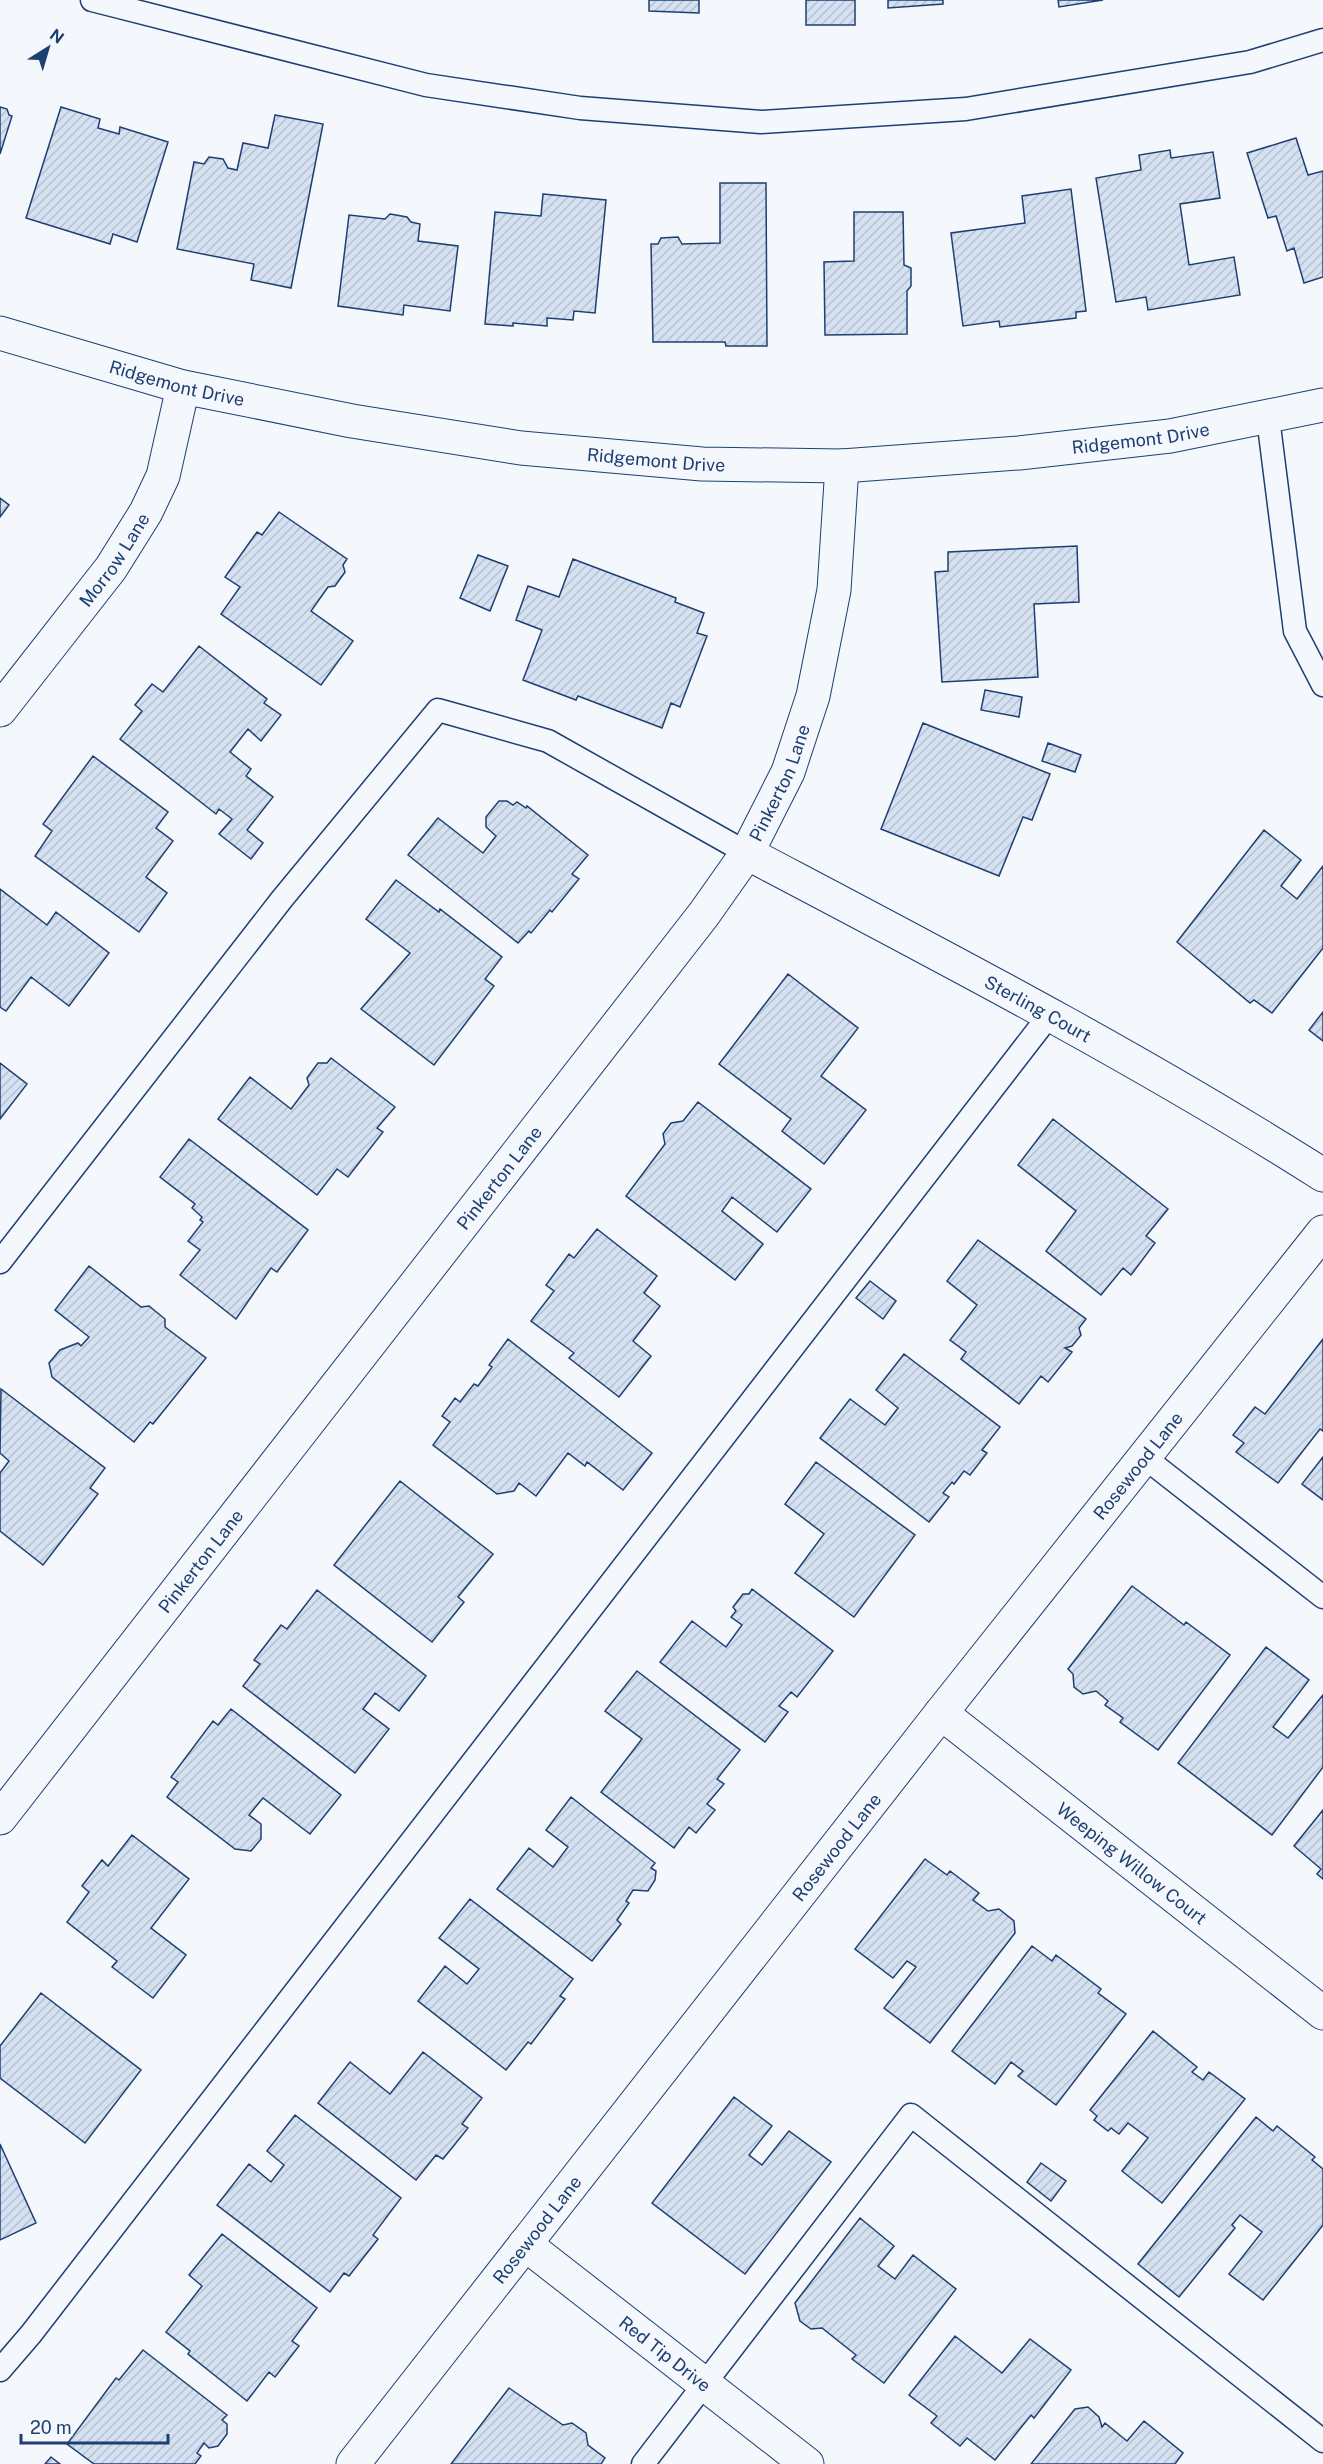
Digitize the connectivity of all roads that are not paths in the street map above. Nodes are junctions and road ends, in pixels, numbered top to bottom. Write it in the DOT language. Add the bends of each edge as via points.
graph roads {
  1 [pos="92,0"];
  2 [pos="1323,40"];
  3 [pos="0,333"];
  4 [pos="183,387"];
  5 [pos="1323,405"];
  6 [pos="1268,418"];
  7 [pos="842,466"];
  8 [pos="1323,685"];
  9 [pos="4,696"];
  10 [pos="747,853"];
  11 [pos="1051,1013"];
  12 [pos="1323,1176"];
  13 [pos="1323,1232"];
  14 [pos="0,1262"];
  15 [pos="1144,1457"];
  16 [pos="1323,1597"];
  17 [pos="941,1713"];
  18 [pos="0,1818"];
  19 [pos="1323,2013"];
  20 [pos="525,2244"];
  21 [pos="0,2370"];
  22 [pos="705,2385"];
  23 [pos="1323,2441"];
  24 [pos="353,2464"];
  25 [pos="643,2464"];
  26 [pos="807,2464"];
  1 -- 2 [label="lane" via="426,85 580,108 761,122 966,109 1250,63"];
  3 -- 4 [label="street, Ridgemont Drive"];
  4 -- 7 [label="street, Ridgemont Drive" via="352,421 521,448 702,464"];
  4 -- 9 [label="street, Morrow Lane" via="163,476 146,512 111,568"];
  5 -- 6 [label="street, Ridgemont Drive"];
  6 -- 7 [label="street, Ridgemont Drive" via="1170,436 1019,453"];
  6 -- 8 [label="lane" via="1295,631"];
  7 -- 10 [label="street, Pinkerton Lane" via="834,590 813,696 788,772"];
  10 -- 11 [label="street, Sterling Court"];
  10 -- 14 [label="lane" via="548,741 438,711 282,899"];
  10 -- 18 [label="street, Pinkerton Lane" via="704,914"];
  11 -- 12 [label="street, Sterling Court"];
  11 -- 21 [label="lane" via="32,2334"];
  13 -- 15 [label="street, Rosewood Lane"];
  15 -- 16 [label="lane"];
  15 -- 17 [label="street, Rosewood Lane"];
  17 -- 19 [label="street, Weeping Willow Court"];
  17 -- 20 [label="street, Rosewood Lane"];
  20 -- 22 [label="street, Red Tip Drive"];
  20 -- 24 [label="street, Rosewood Lane"];
  22 -- 23 [label="lane" via="911,2115"];
  22 -- 25 [label="lane"];
  22 -- 26 [label="street, Red Tip Drive"];
}
